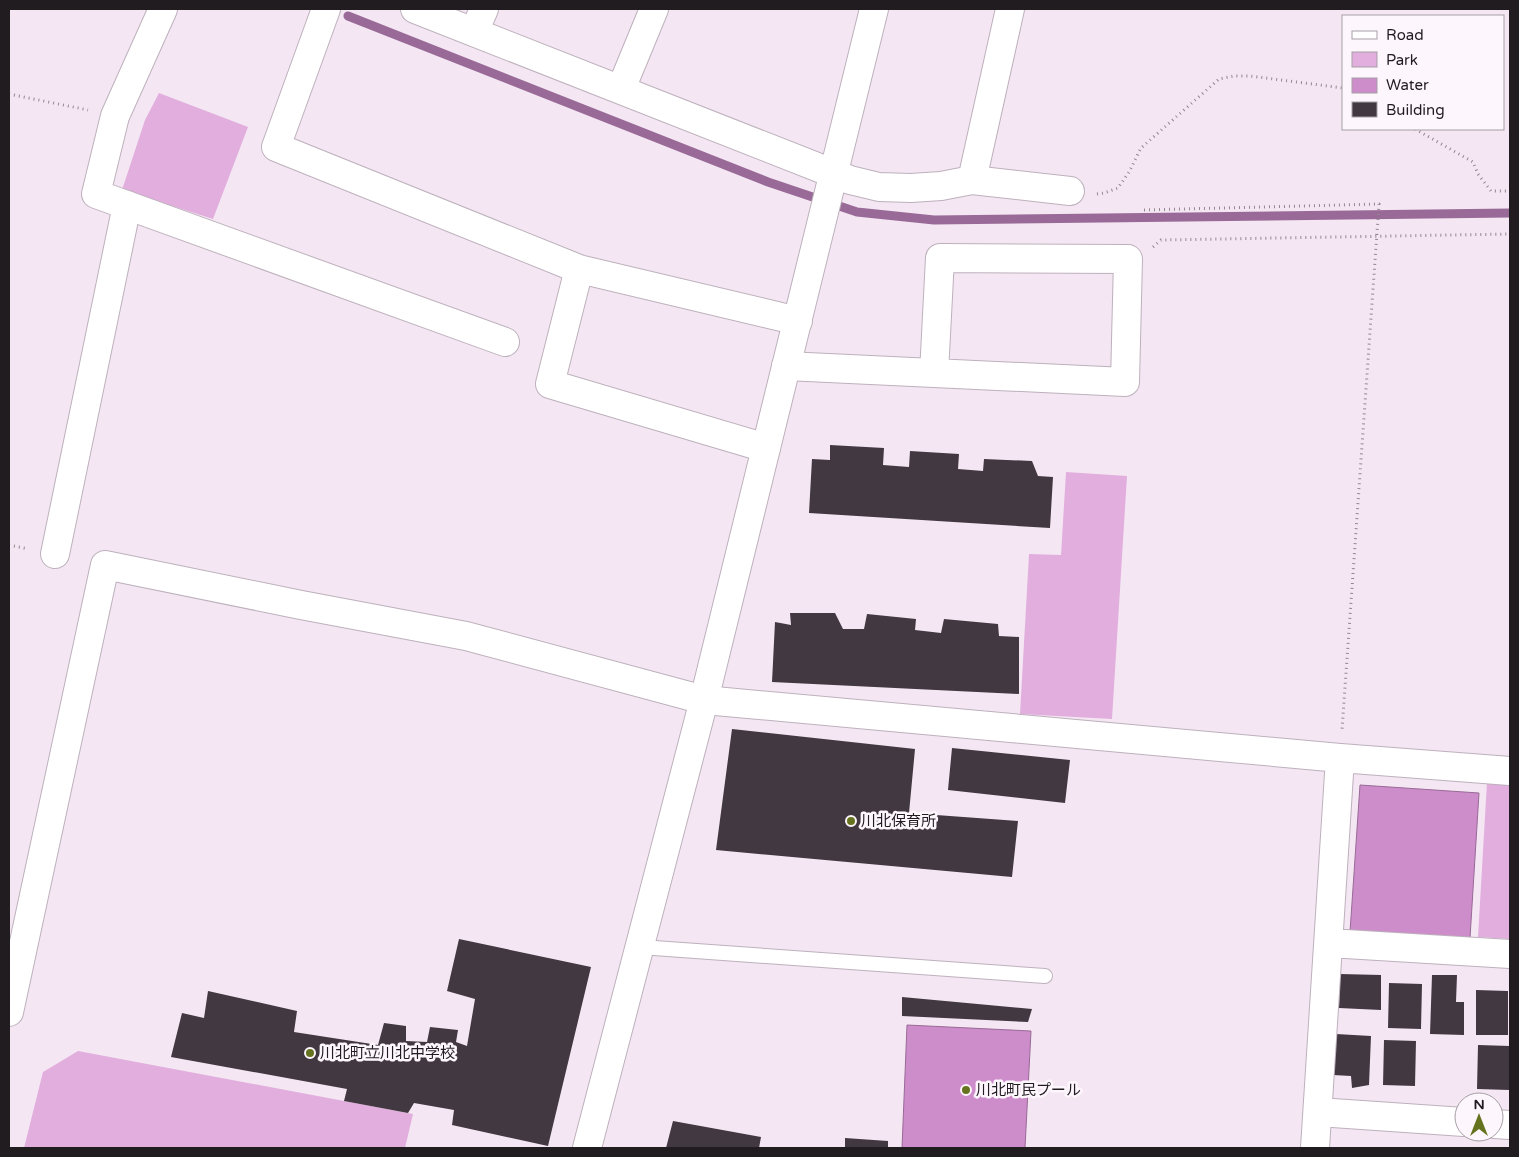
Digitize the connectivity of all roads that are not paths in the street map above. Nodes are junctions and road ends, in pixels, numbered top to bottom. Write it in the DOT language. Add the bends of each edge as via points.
graph roads {
  1 [pos="163,9"];
  2 [pos="326,9"];
  3 [pos="415,9"];
  4 [pos="654,9"];
  5 [pos="874,9"];
  6 [pos="1010,9"];
  7 [pos="479,20"];
  8 [pos="621,89"];
  9 [pos="972,180"];
  10 [pos="832,182"];
  11 [pos="1070,191"];
  12 [pos="127,204"];
  13 [pos="579,270"];
  14 [pos="798,321"];
  15 [pos="506,342"];
  16 [pos="786,366"];
  17 [pos="934,373"];
  18 [pos="766,448"];
  19 [pos="55,554"];
  20 [pos="704,700"];
  21 [pos="1340,758"];
  22 [pos="1510,770"];
  23 [pos="1329,943"];
  24 [pos="640,947"];
  25 [pos="1510,954"];
  26 [pos="1046,976"];
  27 [pos="9,1012"];
  28 [pos="1318,1112"];
  29 [pos="1454,1121"];
  30 [pos="587,1148"];
  31 [pos="1315,1148"];
  1 -- 12 [label="street" via="115,116 96,194"];
  2 -- 13 [label="street" via="276,147"];
  3 -- 7 [label="street"];
  4 -- 8 [label="street"];
  5 -- 10 [label="street"];
  6 -- 9 [label="street"];
  7 -- 8 [label="street"];
  8 -- 10 [label="street"];
  9 -- 10 [label="street" via="911,188 879,187 850,180"];
  9 -- 11 [label="street"];
  10 -- 14 [label="street"];
  12 -- 15 [label="street"];
  12 -- 19 [label="street"];
  13 -- 14 [label="street"];
  13 -- 18 [label="street" via="550,384"];
  14 -- 16 [label="street"];
  16 -- 17 [label="street"];
  16 -- 18 [label="street"];
  17 -- 17 [label="street" via="1125,382 1128,259 940,258"];
  18 -- 20 [label="street"];
  20 -- 21 [label="street"];
  20 -- 24 [label="street"];
  20 -- 27 [label="street" via="466,636 105,565"];
  21 -- 22 [label="street"];
  21 -- 23 [label="street"];
  23 -- 25 [label="street"];
  23 -- 28 [label="street"];
  24 -- 26 [label="lane"];
  24 -- 30 [label="street"];
  28 -- 29 [label="street"];
  28 -- 31 [label="street"];
}
